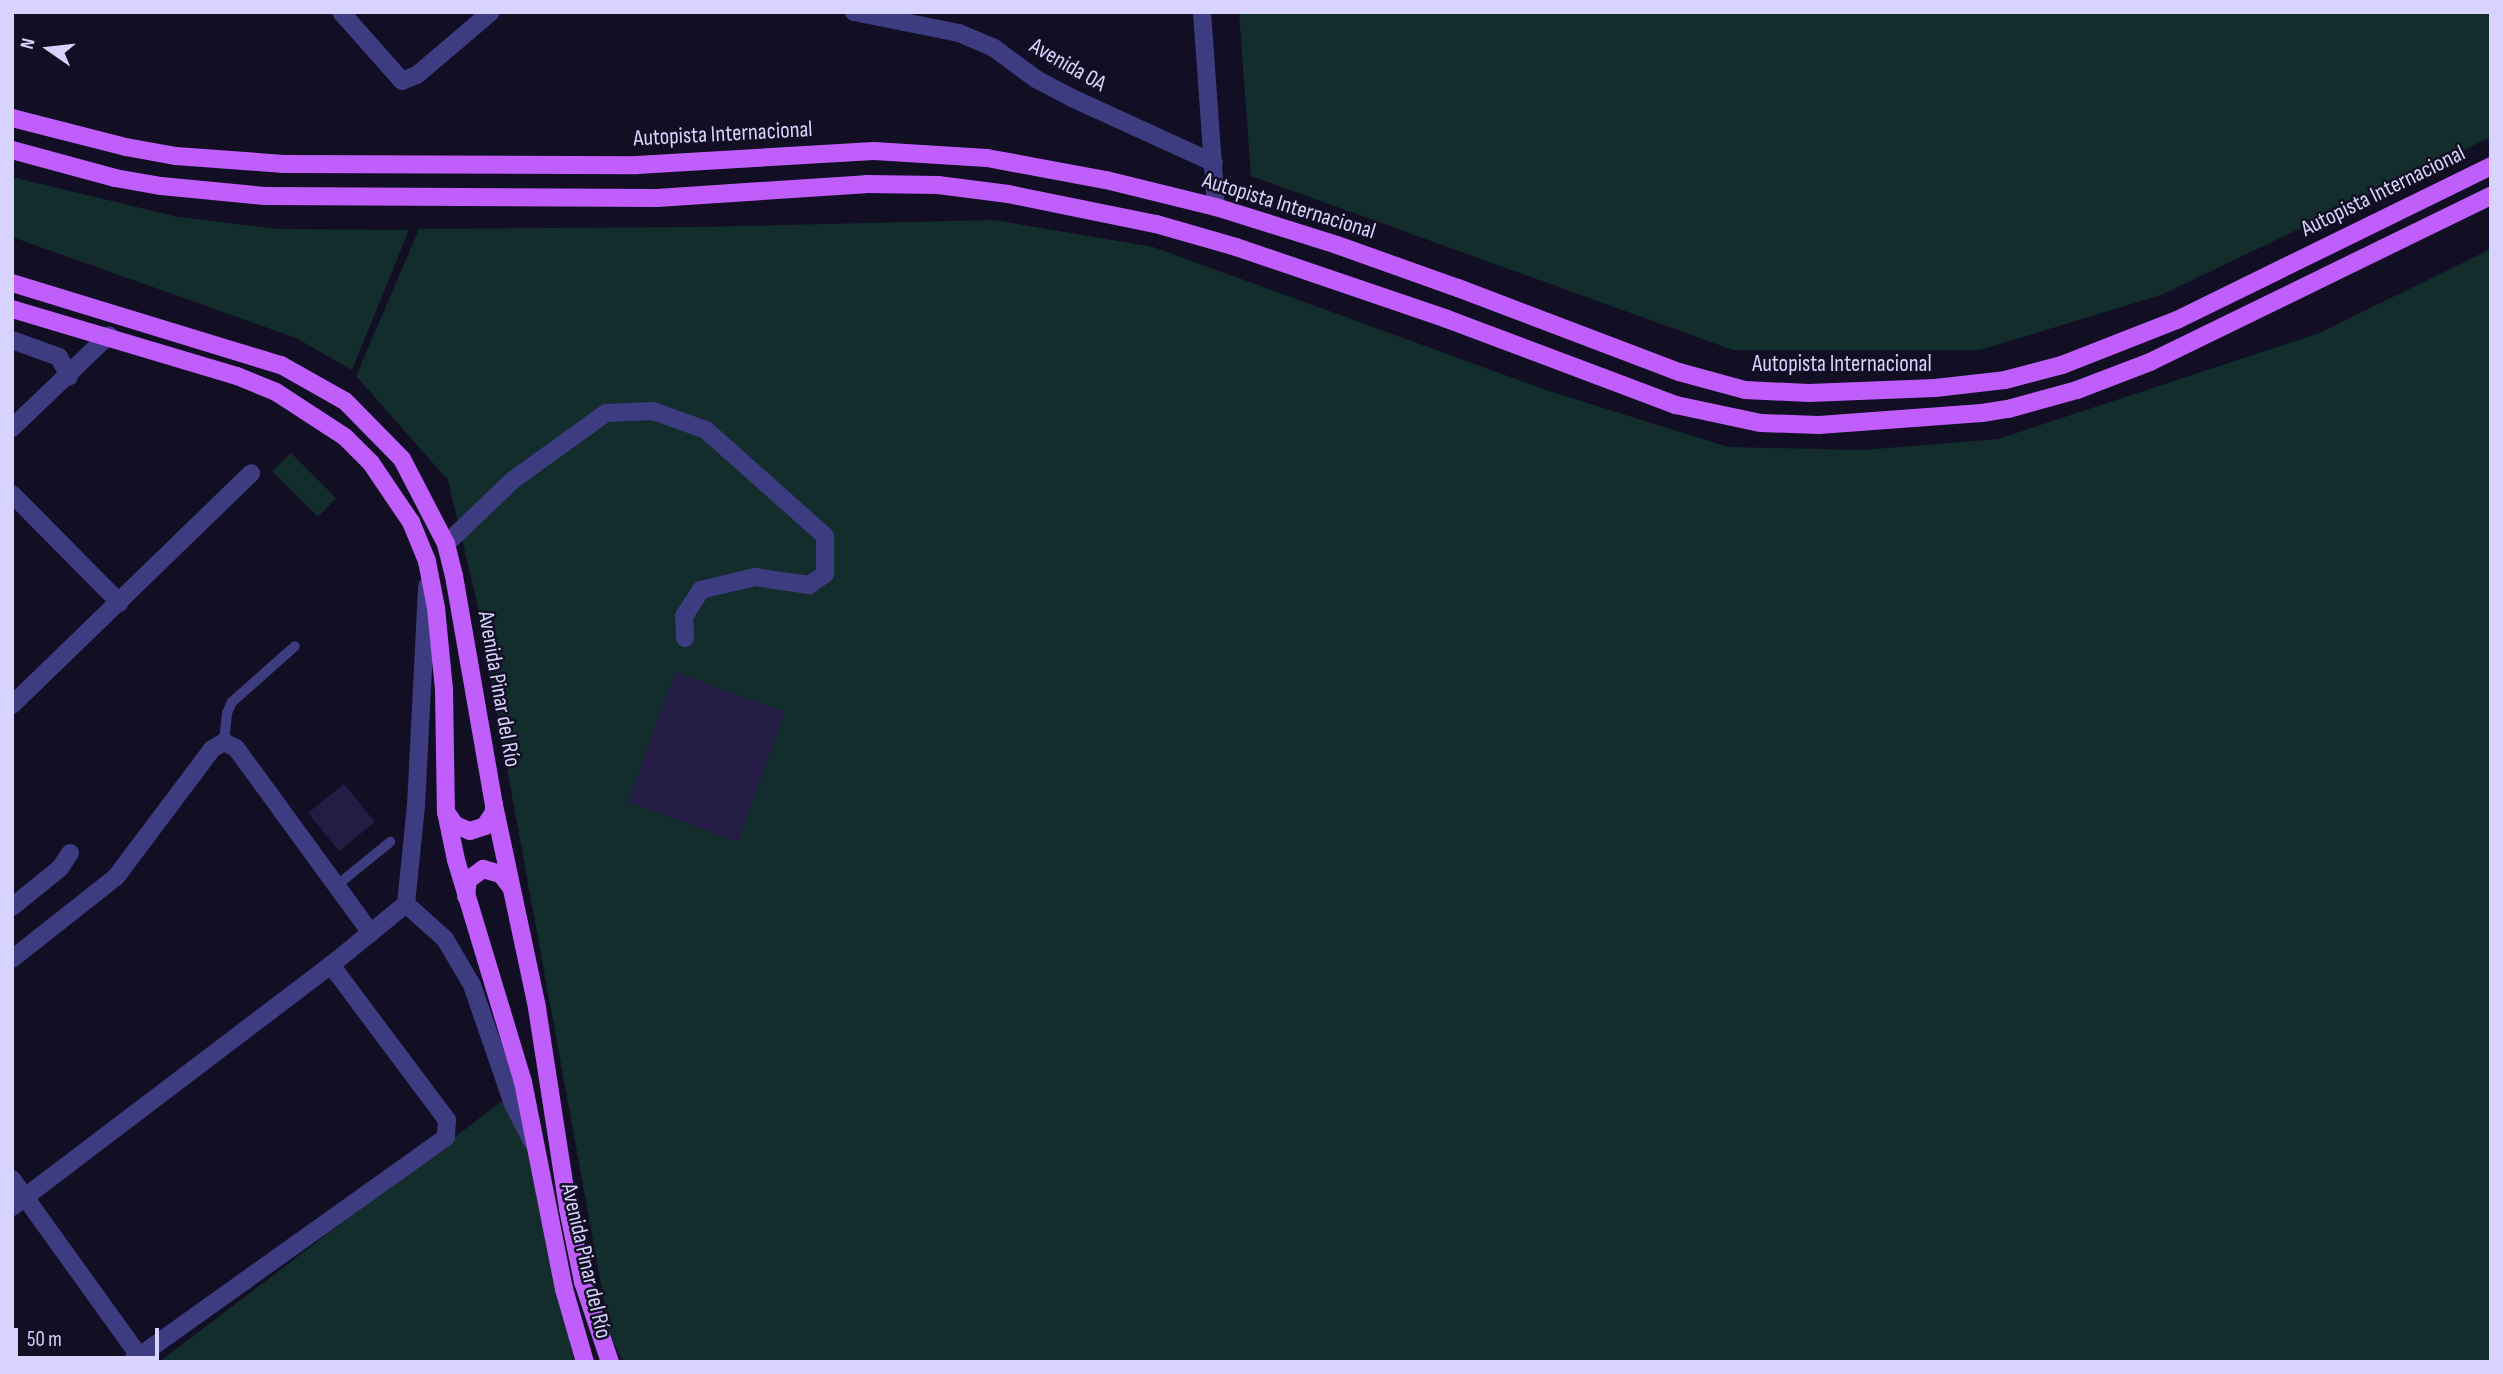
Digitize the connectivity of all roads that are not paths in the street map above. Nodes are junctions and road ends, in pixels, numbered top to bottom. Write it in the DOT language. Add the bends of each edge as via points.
graph roads {
  1 [pos="341,12"];
  2 [pos="491,12"];
  3 [pos="854,12"];
  4 [pos="1202,12"];
  5 [pos="12,118"];
  6 [pos="12,150"];
  7 [pos="1214,163"];
  8 [pos="2491,166"];
  9 [pos="2491,196"];
  10 [pos="1216,207"];
  11 [pos="12,283"];
  12 [pos="12,309"];
  13 [pos="108,335"];
  14 [pos="12,340"];
  15 [pos="69,377"];
  16 [pos="12,428"];
  17 [pos="251,473"];
  18 [pos="12,494"];
  19 [pos="446,544"];
  20 [pos="427,561"];
  21 [pos="120,603"];
  22 [pos="685,638"];
  23 [pos="295,646"];
  24 [pos="12,705"];
  25 [pos="224,743"];
  26 [pos="494,804"];
  27 [pos="446,812"];
  28 [pos="390,842"];
  29 [pos="70,853"];
  30 [pos="336,886"];
  31 [pos="511,890"];
  32 [pos="466,898"];
  33 [pos="406,904"];
  34 [pos="12,907"];
  35 [pos="371,933"];
  36 [pos="12,959"];
  37 [pos="331,965"];
  38 [pos="536,1148"];
  39 [pos="12,1179"];
  40 [pos="19,1202"];
  41 [pos="135,1359"];
  42 [pos="585,1362"];
  43 [pos="610,1362"];
  1 -- 2 [label="street" via="402,81"];
  3 -- 7 [label="street, Avenida 0A" via="959,33 994,48 1072,98"];
  4 -- 7 [label="street"];
  5 -- 10 [label="main road, Autopista Internacional" via="176,156 284,164 637,164 849,152 944,153 1079,175"];
  6 -- 9 [label="main road" via="115,178 265,196 657,198 866,184 938,185 1008,194 1156,224 1236,247 1447,319 1676,405 1741,420 1819,425 2008,410 2089,386 2183,346"];
  7 -- 10 [label="street"];
  8 -- 10 [label="main road, Autopista Internacional" via="2178,320 2111,348 2006,380 1881,392 1776,393 1714,383 1337,245"];
  11 -- 19 [label="main road, Avenida Pinar del Río" via="281,365 345,401 401,459"];
  12 -- 13 [label="main road, Avenida Pinar del Río"];
  13 -- 15 [label="street"];
  13 -- 20 [label="main road, Avenida Pinar del Río" via="237,376 312,413 371,463 411,522"];
  14 -- 15 [label="street" via="51,353"];
  15 -- 16 [label="street"];
  17 -- 21 [label="street"];
  18 -- 21 [label="street"];
  19 -- 22 [label="street" via="513,481 606,413 653,411 706,430 825,536 825,574 809,585 755,577 701,590 684,616"];
  19 -- 26 [label="main road, Avenida Pinar del Río"];
  20 -- 27 [label="main road, Avenida Pinar del Río" via="444,689"];
  20 -- 33 [label="street" via="417,793"];
  21 -- 24 [label="street"];
  23 -- 25 [label="lane" via="232,702"];
  25 -- 30 [label="street" via="236,748"];
  25 -- 36 [label="street" via="212,749 116,877"];
  26 -- 27 [label="main road" via="490,820 478,829 462,829"];
  26 -- 31 [label="main road, Avenida Pinar del Río"];
  27 -- 32 [label="main road, Avenida Pinar del Río"];
  28 -- 30 [label="lane"];
  29 -- 34 [label="street" via="60,868"];
  30 -- 35 [label="street"];
  31 -- 32 [label="main road" via="501,874 483,869 468,880"];
  31 -- 43 [label="main road, Avenida Pinar del Río" via="537,1007 580,1270"];
  32 -- 38 [label="main road, Avenida Pinar del Río" via="507,1024"];
  33 -- 35 [label="street"];
  33 -- 38 [label="street" via="445,939 472,985 513,1104"];
  35 -- 37 [label="street"];
  37 -- 40 [label="street"];
  37 -- 41 [label="street" via="447,1120 449,1131 442,1141"];
  38 -- 42 [label="main road, Avenida Pinar del Río"];
  39 -- 40 [label="street"];
  40 -- 41 [label="street"];
}
